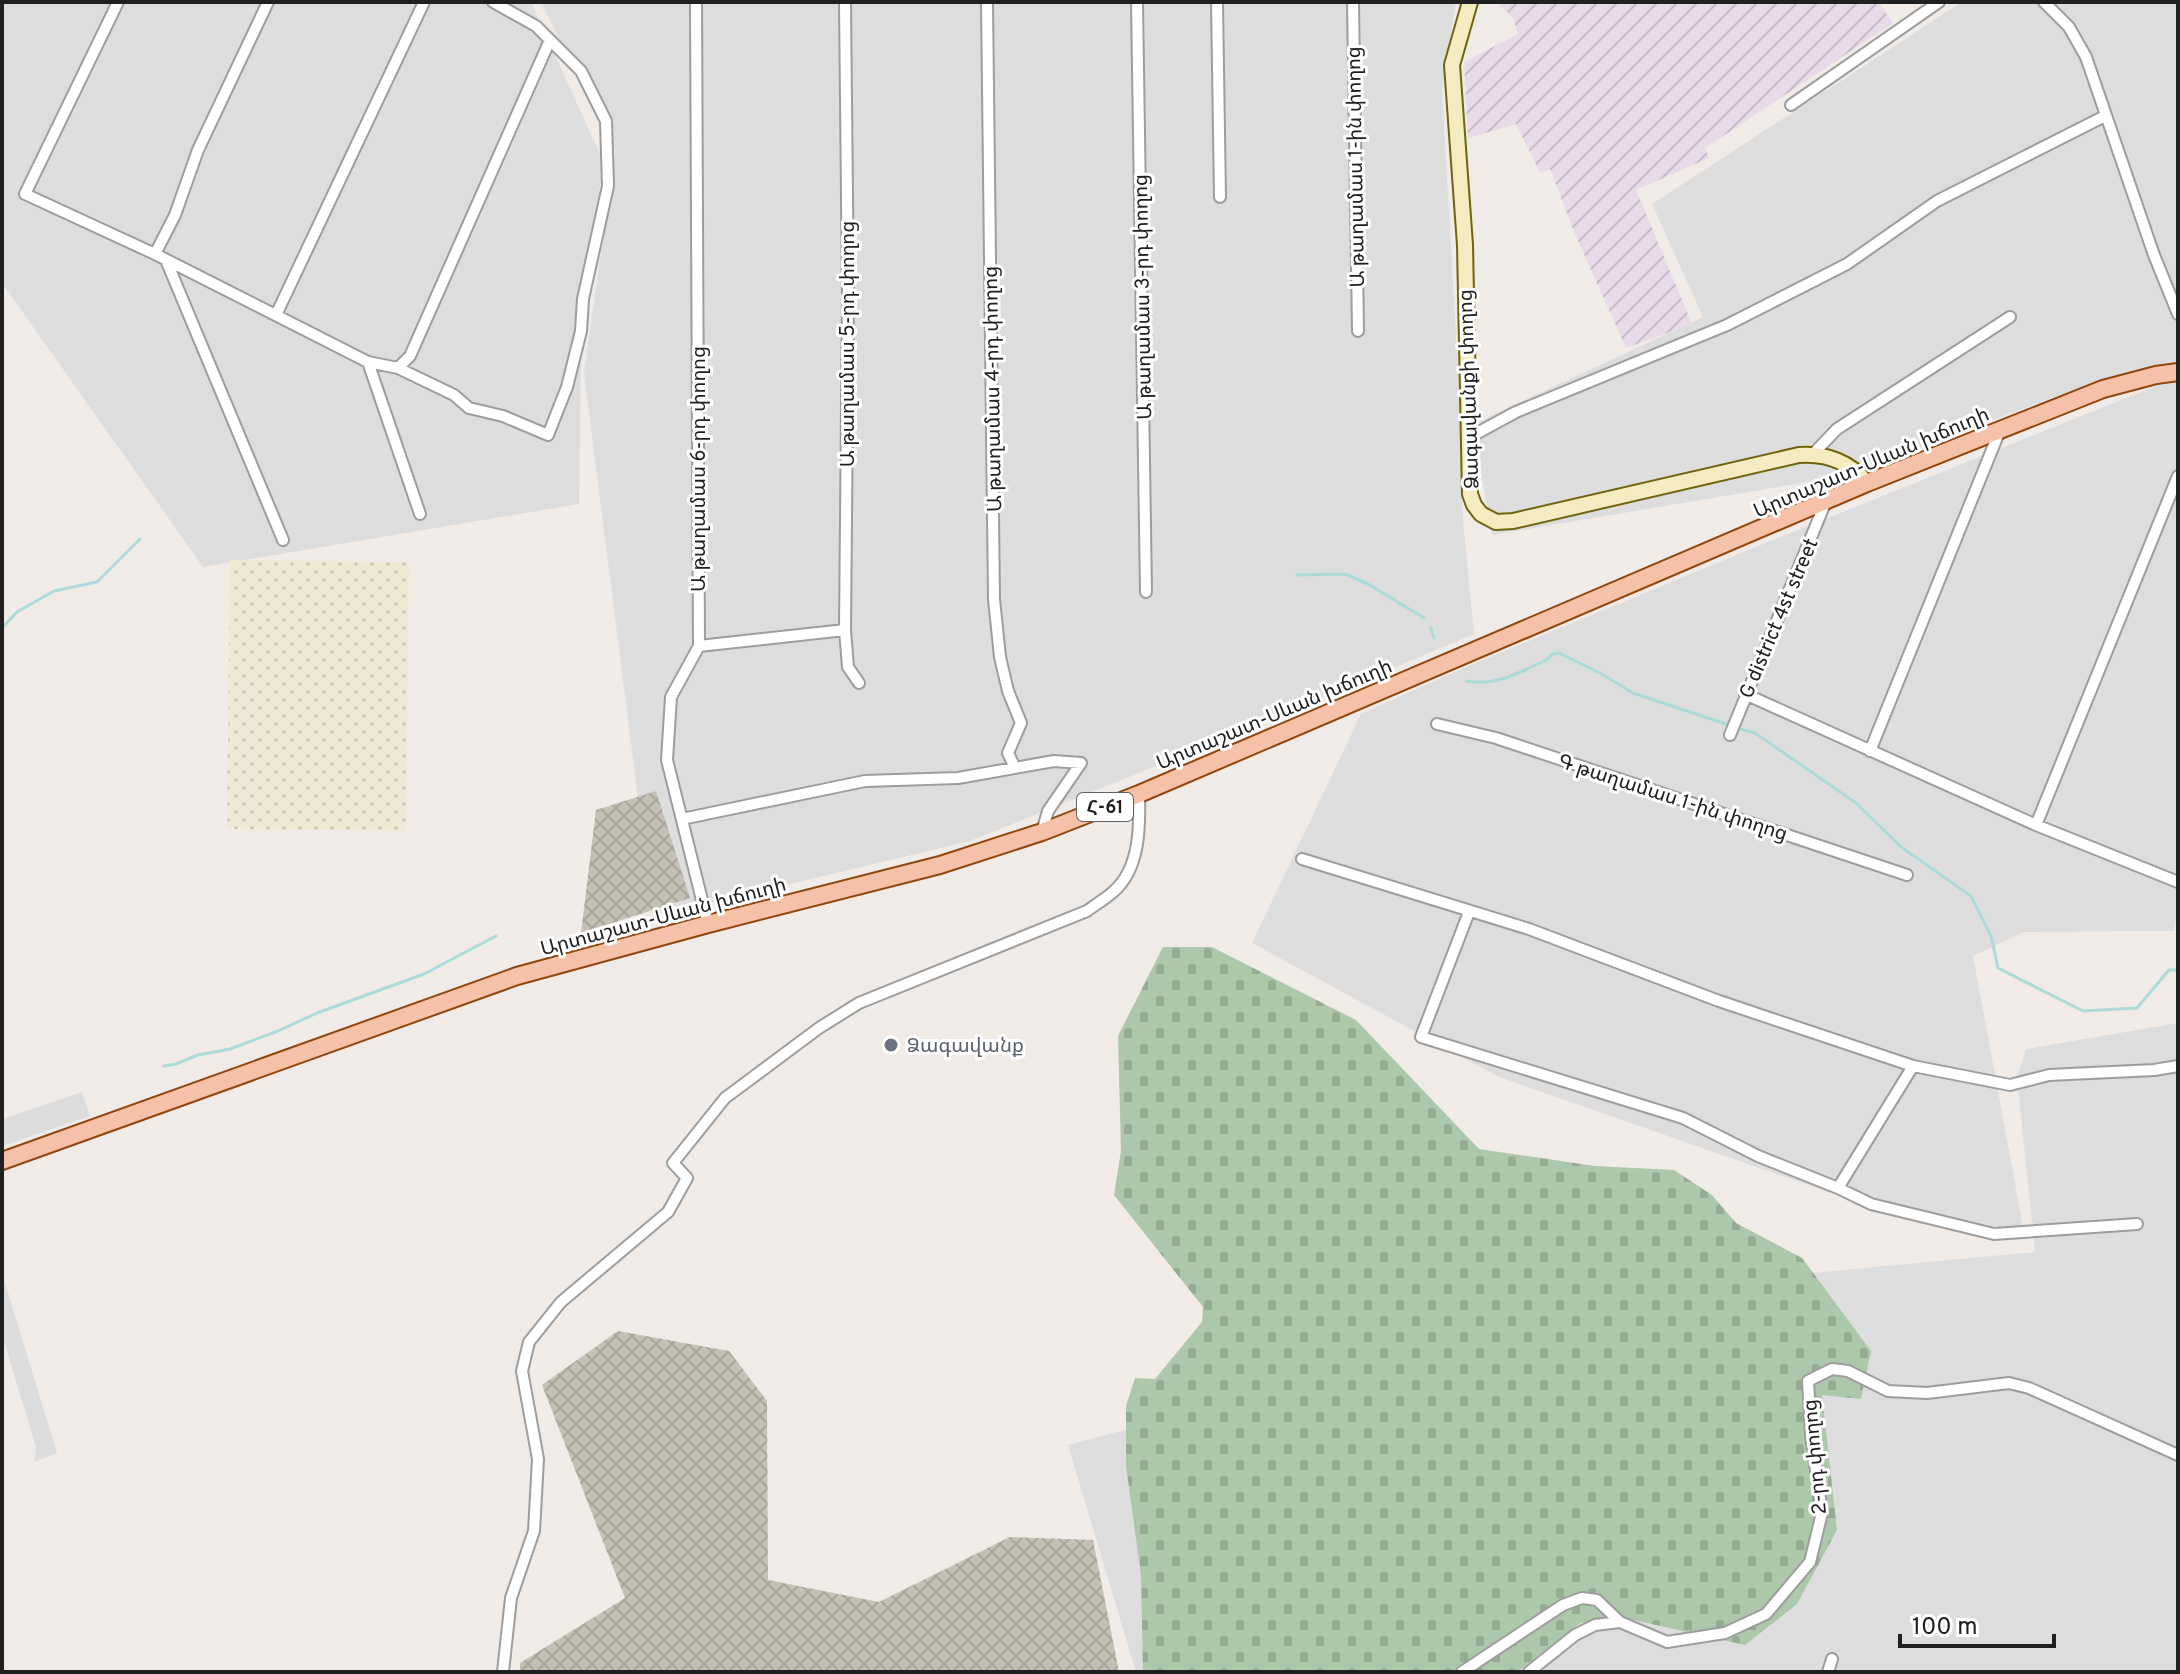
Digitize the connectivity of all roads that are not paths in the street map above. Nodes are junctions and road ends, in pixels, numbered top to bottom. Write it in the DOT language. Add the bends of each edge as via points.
graph roads {
  1 [pos="118,2"];
  2 [pos="268,2"];
  3 [pos="424,2"];
  4 [pos="493,2"];
  5 [pos="696,2"];
  6 [pos="845,2"];
  7 [pos="987,2"];
  8 [pos="1137,2"];
  9 [pos="1217,2"];
  10 [pos="1353,2"];
  11 [pos="1470,2"];
  12 [pos="1939,2"];
  13 [pos="2044,2"];
  14 [pos="550,40"];
  15 [pos="1791,105"];
  16 [pos="2105,116"];
  17 [pos="1220,197"];
  18 [pos="155,254"];
  19 [pos="166,260"];
  20 [pos="2178,314"];
  21 [pos="276,315"];
  22 [pos="2010,317"];
  23 [pos="1358,331"];
  24 [pos="368,362"];
  25 [pos="398,368"];
  26 [pos="2178,372"];
  27 [pos="2000,429"];
  28 [pos="1468,438"];
  29 [pos="1813,454"];
  30 [pos="2178,476"];
  31 [pos="1867,483"];
  32 [pos="1826,501"];
  33 [pos="420,514"];
  34 [pos="283,540"];
  35 [pos="1146,592"];
  36 [pos="845,630"];
  37 [pos="699,646"];
  38 [pos="859,683"];
  39 [pos="1745,694"];
  40 [pos="1437,724"];
  41 [pos="1730,735"];
  42 [pos="1870,751"];
  43 [pos="1015,768"];
  44 [pos="1139,794"];
  45 [pos="682,819"];
  46 [pos="2036,825"];
  47 [pos="1042,832"];
  48 [pos="1302,859"];
  49 [pos="1907,875"];
  50 [pos="2178,882"];
  51 [pos="1469,912"];
  52 [pos="708,924"];
  53 [pos="1913,1066"];
  54 [pos="2178,1066"];
  55 [pos="2,1161"];
  56 [pos="1838,1188"];
  57 [pos="2137,1224"];
  58 [pos="2178,1455"];
  59 [pos="1620,1622"];
  60 [pos="1832,1659"];
  61 [pos="503,1672"];
  62 [pos="1462,1672"];
  63 [pos="1529,1672"];
  64 [pos="1828,1672"];
  1 -- 18 [label="street" via="25,194"];
  2 -- 18 [label="street"];
  3 -- 21 [label="street"];
  4 -- 14 [label="street"];
  5 -- 37 [label="street, Ա թաղամաս 6-րդ փողոց"];
  6 -- 36 [label="street, Ա թաղամաս 5-րդ փողոց"];
  7 -- 43 [label="street, Ա թաղամաս 4-րդ փողոց" via="994,599 1000,657 1021,723 1008,753"];
  8 -- 35 [label="street, Ա թաղամաս 3-րդ փողոց"];
  9 -- 17 [label="street"];
  10 -- 23 [label="street, Ա թաղամաս 1-ին փողոց"];
  11 -- 28 [label="street, Ձագավանքի փողոց" via="1452,65 1465,245"];
  12 -- 15 [label="street"];
  13 -- 16 [label="street" via="2069,27 2086,57"];
  14 -- 25 [label="street" via="410,356"];
  14 -- 25 [label="street" via="581,71 606,121 608,186 578,345 548,435 469,408"];
  16 -- 20 [label="street"];
  16 -- 28 [label="street" via="1937,201 1847,264 1727,325 1516,412"];
  18 -- 19 [label="street"];
  19 -- 21 [label="street"];
  19 -- 34 [label="street"];
  21 -- 24 [label="street"];
  22 -- 29 [label="street" via="1837,429"];
  24 -- 25 [label="street"];
  24 -- 33 [label="street"];
  26 -- 27 [label="main road, Արտաշատ-Սևան խճուղի / Հ-61" via="2103,389"];
  27 -- 31 [label="main road, Արտաշատ-Սևան խճուղի / Հ-61"];
  27 -- 42 [label="street"];
  28 -- 29 [label="street, Ձագավանքի փողոց" via="1470,494 1481,514 1496,522"];
  29 -- 31 [label="street, Ձագավանքի փողոց" via="1847,465"];
  30 -- 46 [label="street"];
  31 -- 32 [label="main road, Արտաշատ-Սևան խճուղի / Հ-61"];
  32 -- 39 [label="street, G district 4st street"];
  32 -- 44 [label="main road, Արտաշատ-Սևան խճուղի / Հ-61"];
  36 -- 37 [label="street"];
  36 -- 38 [label="street, Ա թաղամաս 5-րդ փողոց" via="848,667"];
  37 -- 45 [label="street, Ա թաղամաս 6-րդ փողոց" via="671,697 667,761"];
  39 -- 41 [label="street, G district 4st street"];
  39 -- 42 [label="street"];
  40 -- 49 [label="street, Գ թաղամաս 1-ին փողոց" via="1496,738"];
  42 -- 46 [label="street"];
  43 -- 45 [label="street" via="958,778 865,781"];
  43 -- 47 [label="street" via="1054,761 1081,763 1048,811"];
  44 -- 47 [label="main road, Արտաշատ-Սևան խճուղի / Հ-61"];
  44 -- 61 [label="street" via="1132,866 1115,892 1087,911 859,1003 725,1098 673,1163 687,1178 668,1212 561,1302 529,1342 522,1371 538,1459 534,1531 511,1598"];
  45 -- 52 [label="street, Ա թաղամաս 6-րդ փողոց"];
  46 -- 50 [label="street"];
  47 -- 52 [label="main road, Արտաշատ-Սևան խճուղի / Հ-61" via="940,865"];
  48 -- 51 [label="street"];
  51 -- 53 [label="street"];
  51 -- 56 [label="street" via="1421,1037 1683,1118"];
  52 -- 55 [label="main road, Արտաշատ-Սևան խճուղի / Հ-61" via="517,976"];
  53 -- 54 [label="street" via="2010,1085 2049,1075"];
  53 -- 56 [label="street"];
  56 -- 57 [label="street" via="1871,1204 1994,1234"];
  58 -- 59 [label="street, 2-րդ փողոց" via="2019,1385 1888,1391 1832,1369 1808,1381 1822,1513 1810,1562 1766,1614 1725,1633 1667,1642"];
  59 -- 62 [label="street, 2-րդ փողոց" via="1597,1600 1582,1598 1563,1605"];
  59 -- 63 [label="street" via="1595,1625 1575,1635"];
  60 -- 64 [label="street"];
}
